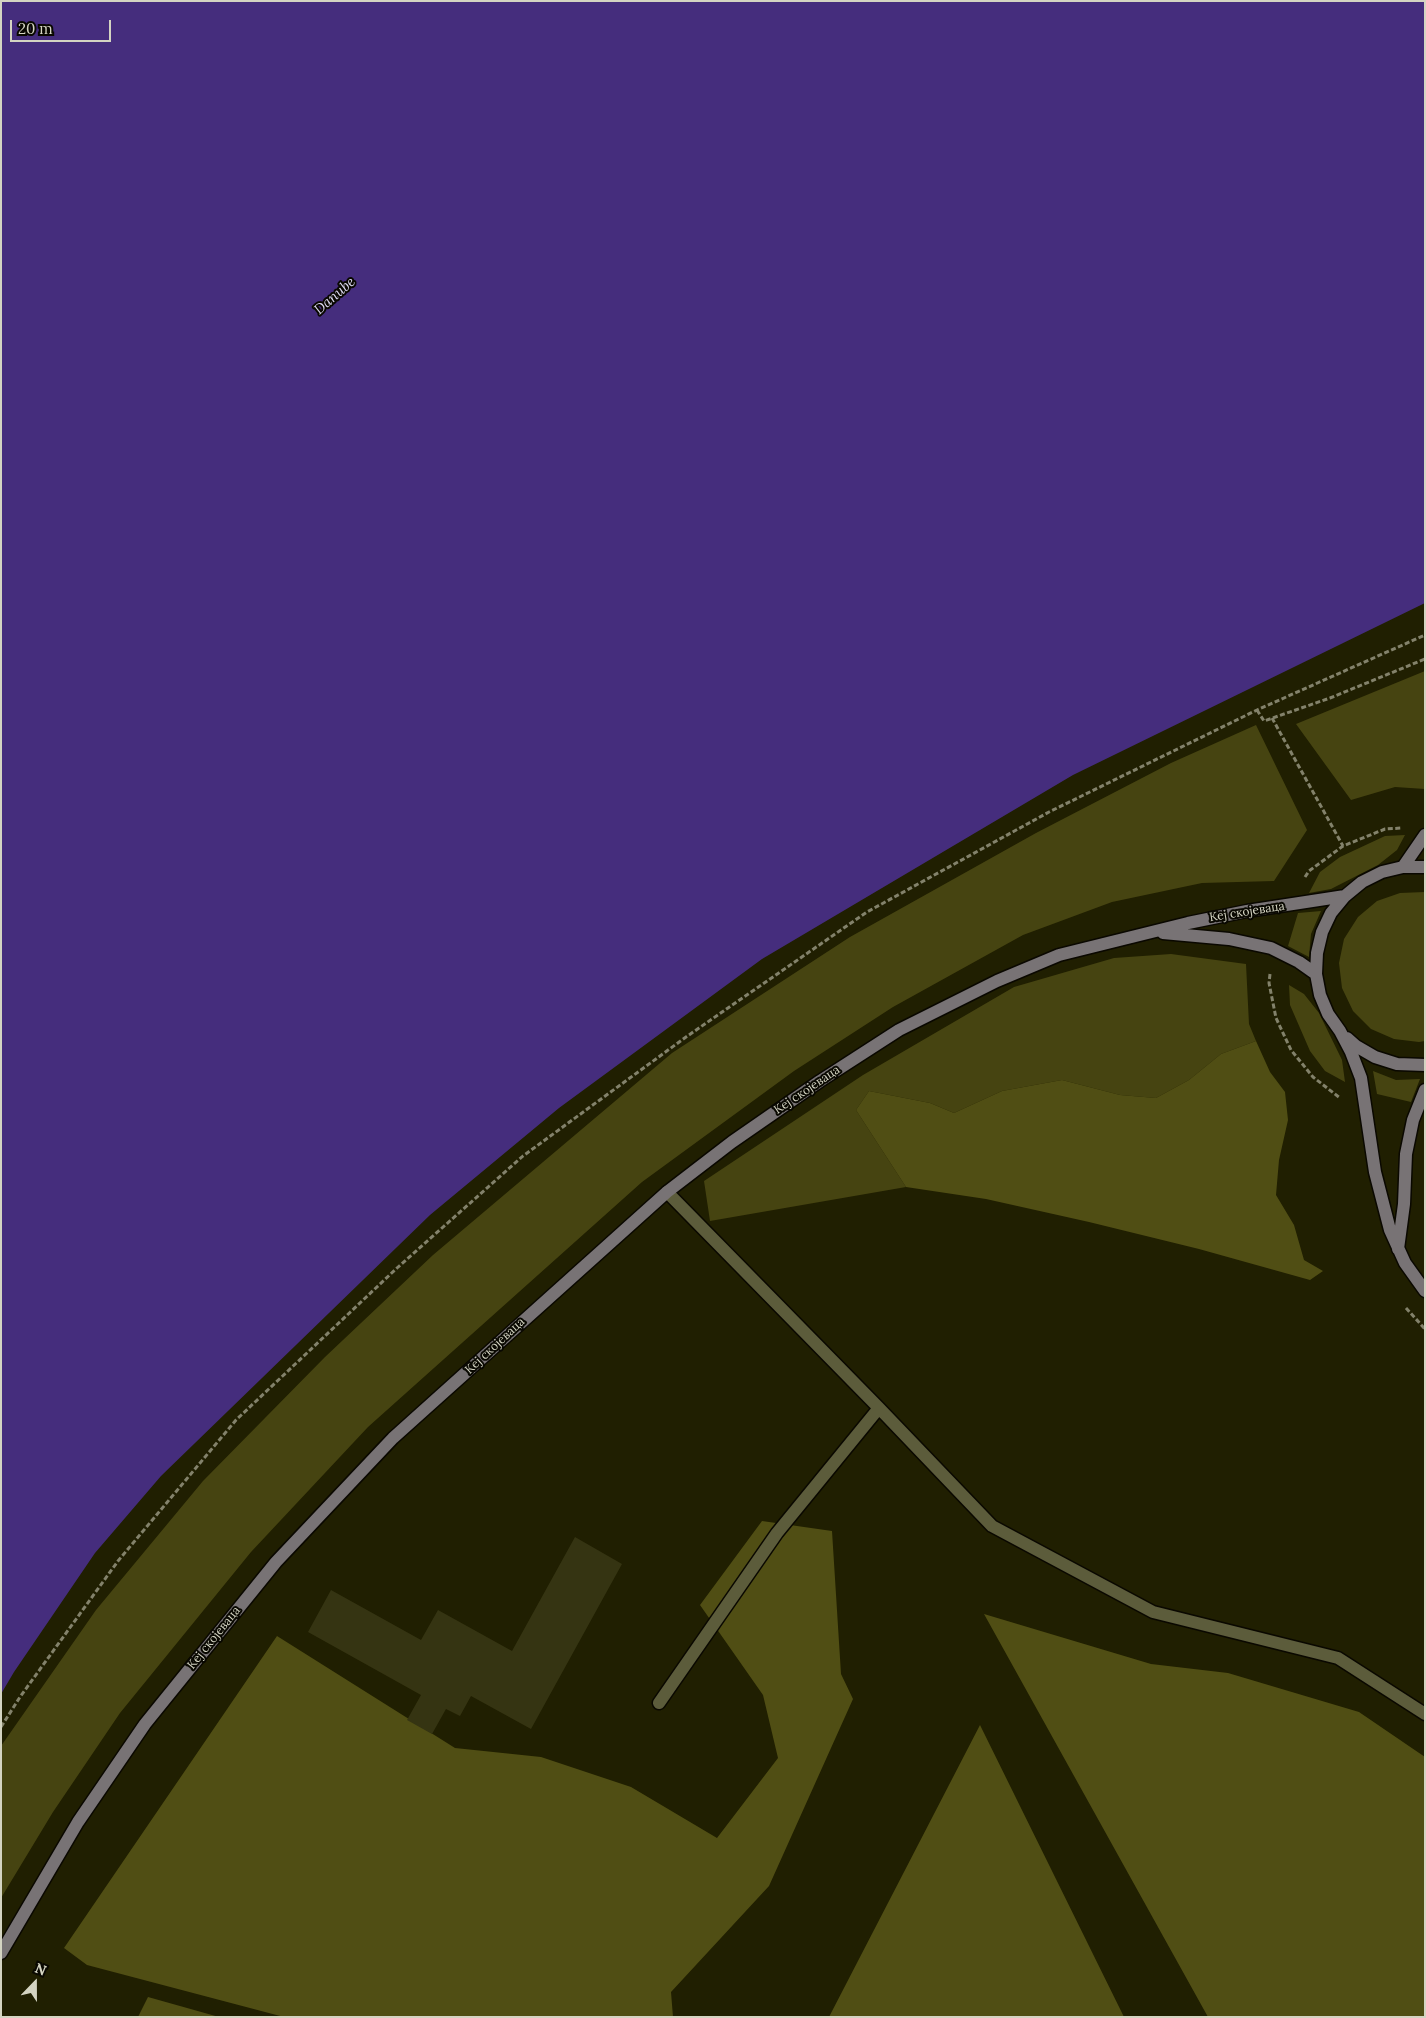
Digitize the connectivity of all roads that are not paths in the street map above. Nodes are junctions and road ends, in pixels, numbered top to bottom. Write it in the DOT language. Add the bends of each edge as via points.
graph roads {
  1 [pos="1425,835"];
  2 [pos="1403,867"];
  3 [pos="1425,867"];
  4 [pos="1345,896"];
  5 [pos="1151,932"];
  6 [pos="1316,974"];
  7 [pos="1340,1031"];
  8 [pos="1425,1065"];
  9 [pos="1425,1090"];
  10 [pos="667,1192"];
  11 [pos="1398,1249"];
  12 [pos="1425,1291"];
  13 [pos="879,1408"];
  14 [pos="659,1703"];
  15 [pos="1425,1714"];
  16 [pos="1,1952"];
  1 -- 2 [label="main road"];
  2 -- 3 [label="main road"];
  2 -- 4 [label="main road" via="1382,872"];
  4 -- 5 [label="main road, Кеј скојеваца" via="1228,914"];
  4 -- 6 [label="main road" via="1331,913 1322,932"];
  5 -- 6 [label="main road, Кеј скојеваца" via="1229,939 1271,948"];
  5 -- 10 [label="main road, Кеј скојеваца" via="1059,955 997,981 899,1030 732,1142"];
  6 -- 7 [label="main road" via="1320,995"];
  7 -- 8 [label="main road" via="1375,1057 1397,1064"];
  7 -- 11 [label="main road" via="1361,1078 1375,1172 1384,1211"];
  9 -- 11 [label="main road" via="1413,1120 1406,1154"];
  10 -- 13 [label="lane"];
  10 -- 16 [label="main road, Кеј скојеваца" via="393,1438 276,1562 145,1724 78,1822"];
  11 -- 12 [label="main road"];
  13 -- 14 [label="lane" via="778,1533"];
  13 -- 15 [label="lane" via="992,1526 1153,1612 1338,1658"];
}
